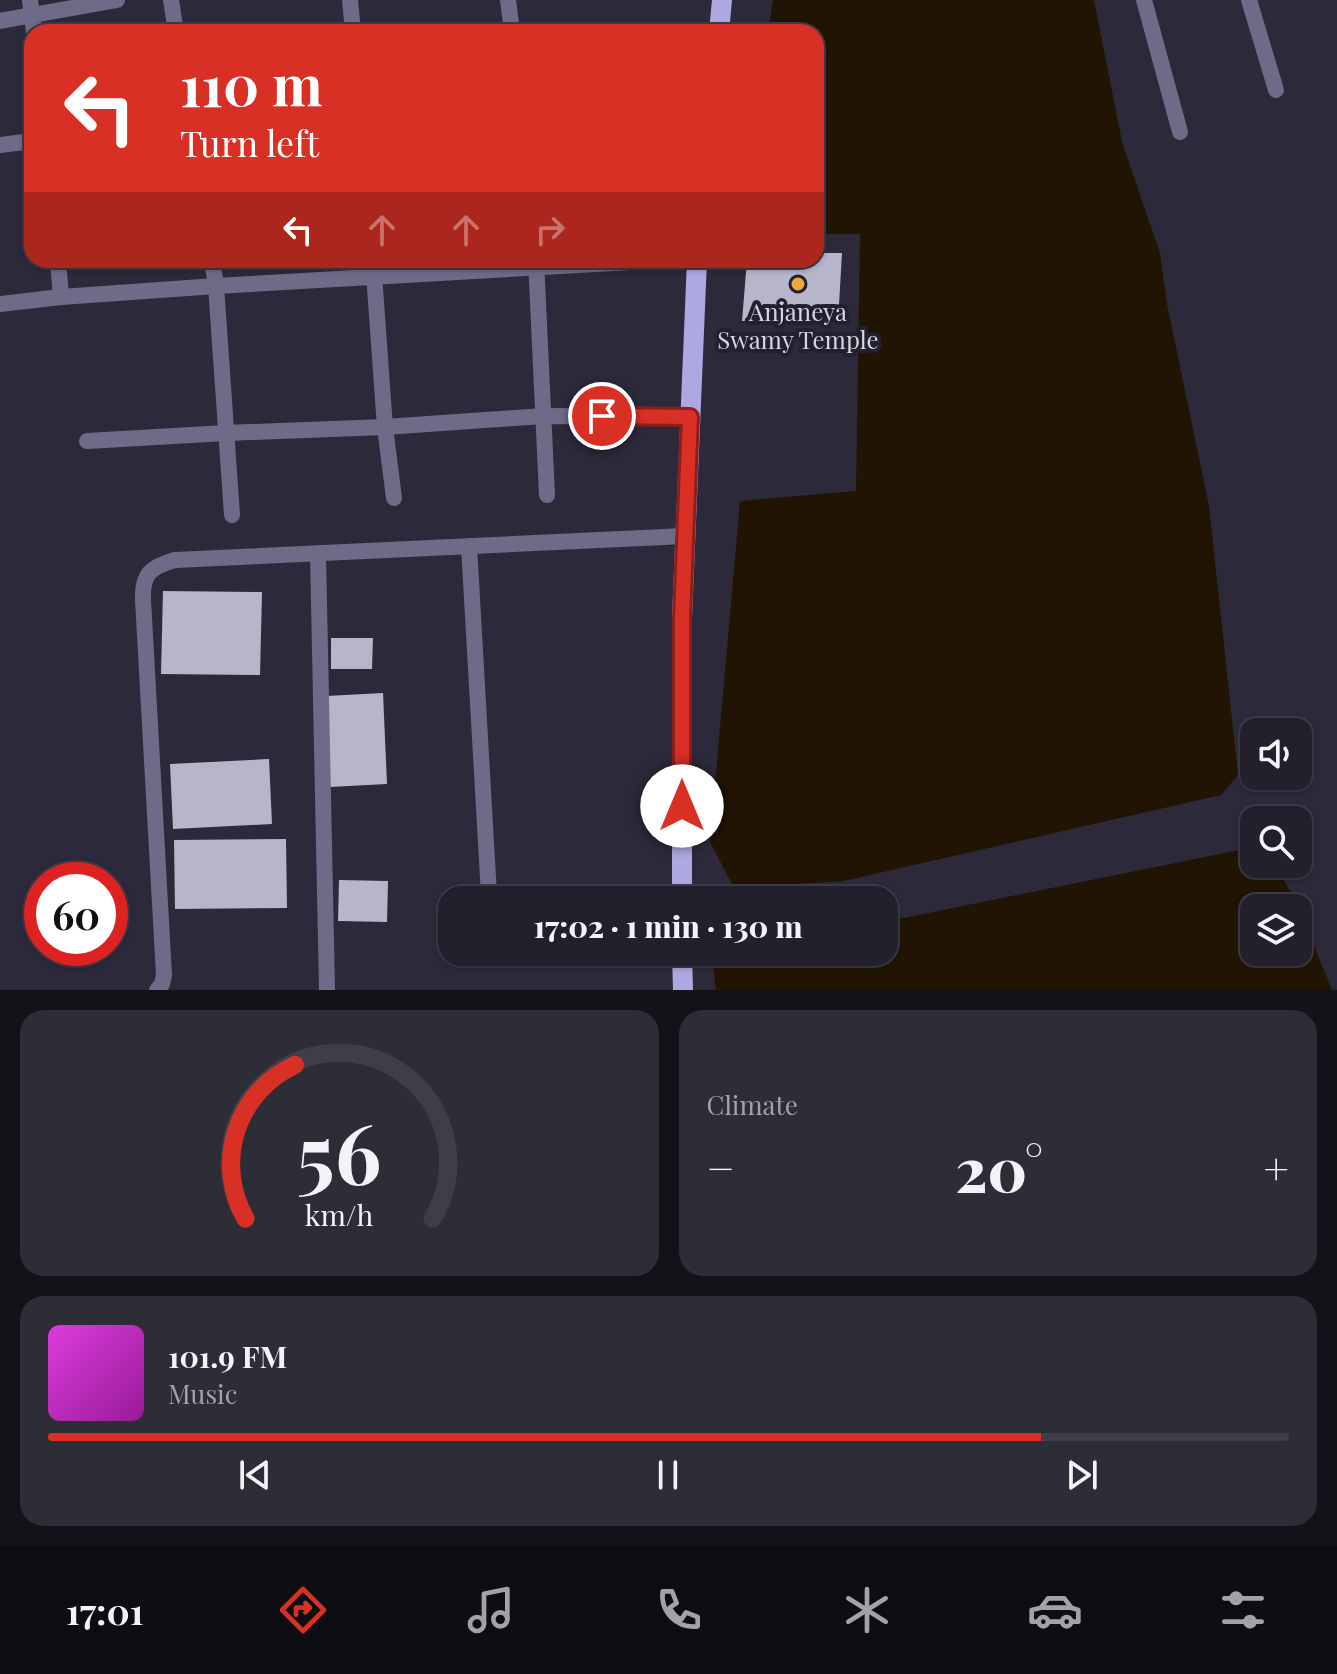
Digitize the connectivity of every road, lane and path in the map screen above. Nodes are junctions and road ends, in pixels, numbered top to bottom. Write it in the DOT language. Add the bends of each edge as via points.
graph roads {
  1 [pos="117,0"];
  2 [pos="171,0"];
  3 [pos="350,0"];
  4 [pos="508,0"];
  5 [pos="722,0"];
  6 [pos="1144,0"];
  7 [pos="1249,0"];
  8 [pos="32,16"];
  9 [pos="0,21"];
  10 [pos="175,24"];
  11 [pos="352,24"];
  12 [pos="511,24"];
  13 [pos="720,24"];
  14 [pos="1276,90"];
  15 [pos="1180,132"];
  16 [pos="24,142"];
  17 [pos="0,145"];
  18 [pos="59,268"];
  19 [pos="213,268"];
  20 [pos="373,268"];
  21 [pos="482,268"];
  22 [pos="536,268"];
  23 [pos="697,268"];
  24 [pos="374,278"];
  25 [pos="216,286"];
  26 [pos="61,297"];
  27 [pos="0,304"];
  28 [pos="544,416"];
  29 [pos="690,417"];
  30 [pos="385,427"];
  31 [pos="226,433"];
  32 [pos="87,441"];
  33 [pos="547,495"];
  34 [pos="394,498"];
  35 [pos="232,515"];
  36 [pos="685,536"];
  37 [pos="469,546"];
  38 [pos="318,553"];
  39 [pos="488,886"];
  40 [pos="682,886"];
  41 [pos="682,966"];
  42 [pos="157,990"];
  43 [pos="327,990"];
  44 [pos="683,990"];
  1 -- 8 [label="street"];
  2 -- 10 [label="street"];
  3 -- 11 [label="street"];
  4 -- 12 [label="street"];
  5 -- 13 [label="main road"];
  6 -- 15 [label="street"];
  7 -- 14 [label="street"];
  8 -- 9 [label="street"];
  16 -- 17 [label="street"];
  18 -- 26 [label="street"];
  19 -- 25 [label="street"];
  20 -- 24 [label="street"];
  21 -- 24 [label="street"];
  22 -- 28 [label="street"];
  23 -- 29 [label="main road"];
  24 -- 25 [label="street"];
  24 -- 30 [label="street"];
  25 -- 26 [label="street"];
  25 -- 31 [label="street"];
  26 -- 27 [label="street"];
  28 -- 29 [label="street"];
  28 -- 30 [label="street"];
  28 -- 33 [label="street"];
  29 -- 36 [label="main road"];
  30 -- 31 [label="street"];
  30 -- 34 [label="street"];
  31 -- 32 [label="street"];
  31 -- 35 [label="street"];
  36 -- 37 [label="street"];
  36 -- 40 [label="main road"];
  37 -- 38 [label="street"];
  37 -- 39 [label="street"];
  38 -- 42 [label="street" via="175,560 149,572 143,585 164,975"];
  38 -- 43 [label="street"];
  41 -- 44 [label="main road"];
}
